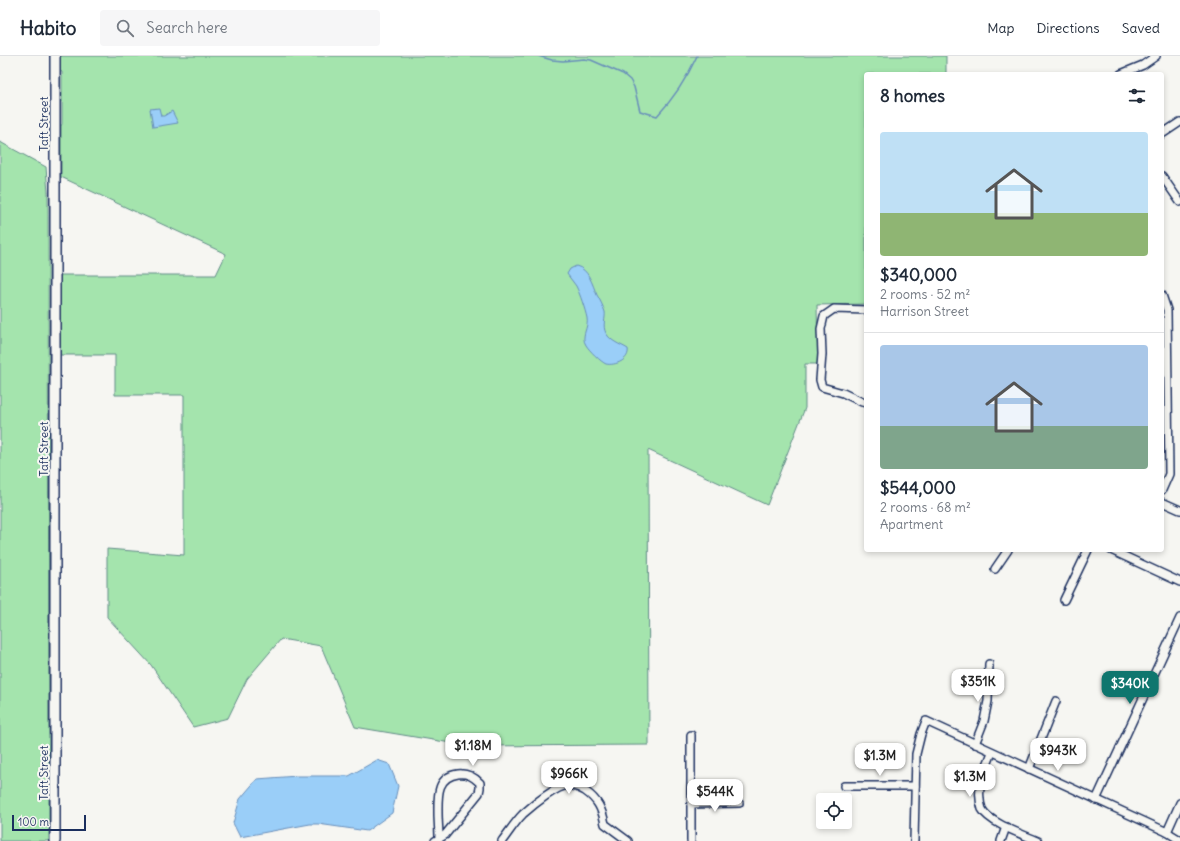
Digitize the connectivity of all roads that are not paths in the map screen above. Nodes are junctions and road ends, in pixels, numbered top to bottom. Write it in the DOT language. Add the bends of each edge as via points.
graph roads {
  1 [pos="55,56"];
  2 [pos="1156,56"];
  3 [pos="1125,72"];
  4 [pos="1180,122"];
  5 [pos="1164,133"];
  6 [pos="1164,179"];
  7 [pos="1180,202"];
  8 [pos="1164,301"];
  9 [pos="864,310"];
  10 [pos="864,402"];
  11 [pos="1164,485"];
  12 [pos="1164,503"];
  13 [pos="1180,510"];
  14 [pos="1007,552"];
  15 [pos="1087,552"];
  16 [pos="1115,552"];
  17 [pos="995,569"];
  18 [pos="1180,582"];
  19 [pos="1064,600"];
  20 [pos="1180,618"];
  21 [pos="989,664"];
  22 [pos="1056,701"];
  23 [pos="691,735"];
  24 [pos="975,744"];
  25 [pos="992,752"];
  26 [pos="1029,769"];
  27 [pos="844,786"];
  28 [pos="915,786"];
  29 [pos="1096,800"];
  30 [pos="738,803"];
  31 [pos="691,804"];
  32 [pos="1180,804"];
  33 [pos="1006,827"];
  34 [pos="1167,832"];
  35 [pos="437,840"];
  36 [pos="1180,840"];
  37 [pos="55,841"];
  38 [pos="502,841"];
  39 [pos="628,841"];
  40 [pos="690,841"];
  41 [pos="914,841"];
  42 [pos="1001,841"];
  43 [pos="1038,841"];
  1 -- 37 [label="main road, Taft Street"];
  2 -- 3 [label="street" via="1143,65"];
  4 -- 5 [label="street"];
  6 -- 7 [label="street"];
  8 -- 11 [label="street" via="1167,310 1169,474"];
  9 -- 10 [label="street" via="834,309 824,316 821,329 820,380 822,387"];
  12 -- 13 [label="street"];
  14 -- 17 [label="street"];
  15 -- 19 [label="street"];
  16 -- 18 [label="street"];
  20 -- 29 [label="street"];
  21 -- 24 [label="street" via="988,701"];
  22 -- 26 [label="street"];
  23 -- 31 [label="street"];
  24 -- 25 [label="street"];
  24 -- 28 [label="street" via="926,721 916,754"];
  25 -- 26 [label="street"];
  25 -- 33 [label="street" via="980,782 979,794 982,809 992,820"];
  26 -- 29 [label="street"];
  27 -- 28 [label="street"];
  28 -- 41 [label="street"];
  29 -- 34 [label="street"];
  30 -- 31 [label="street"];
  31 -- 40 [label="street"];
  32 -- 34 [label="street"];
  33 -- 42 [label="street"];
  33 -- 43 [label="street"];
  34 -- 36 [label="street"];
  35 -- 35 [label="street" via="445,835 479,793 480,783 473,777 464,774 451,775 444,781 438,796"];
  38 -- 39 [label="street" via="522,815 554,791 569,785 589,794 598,803 605,824"];
}
